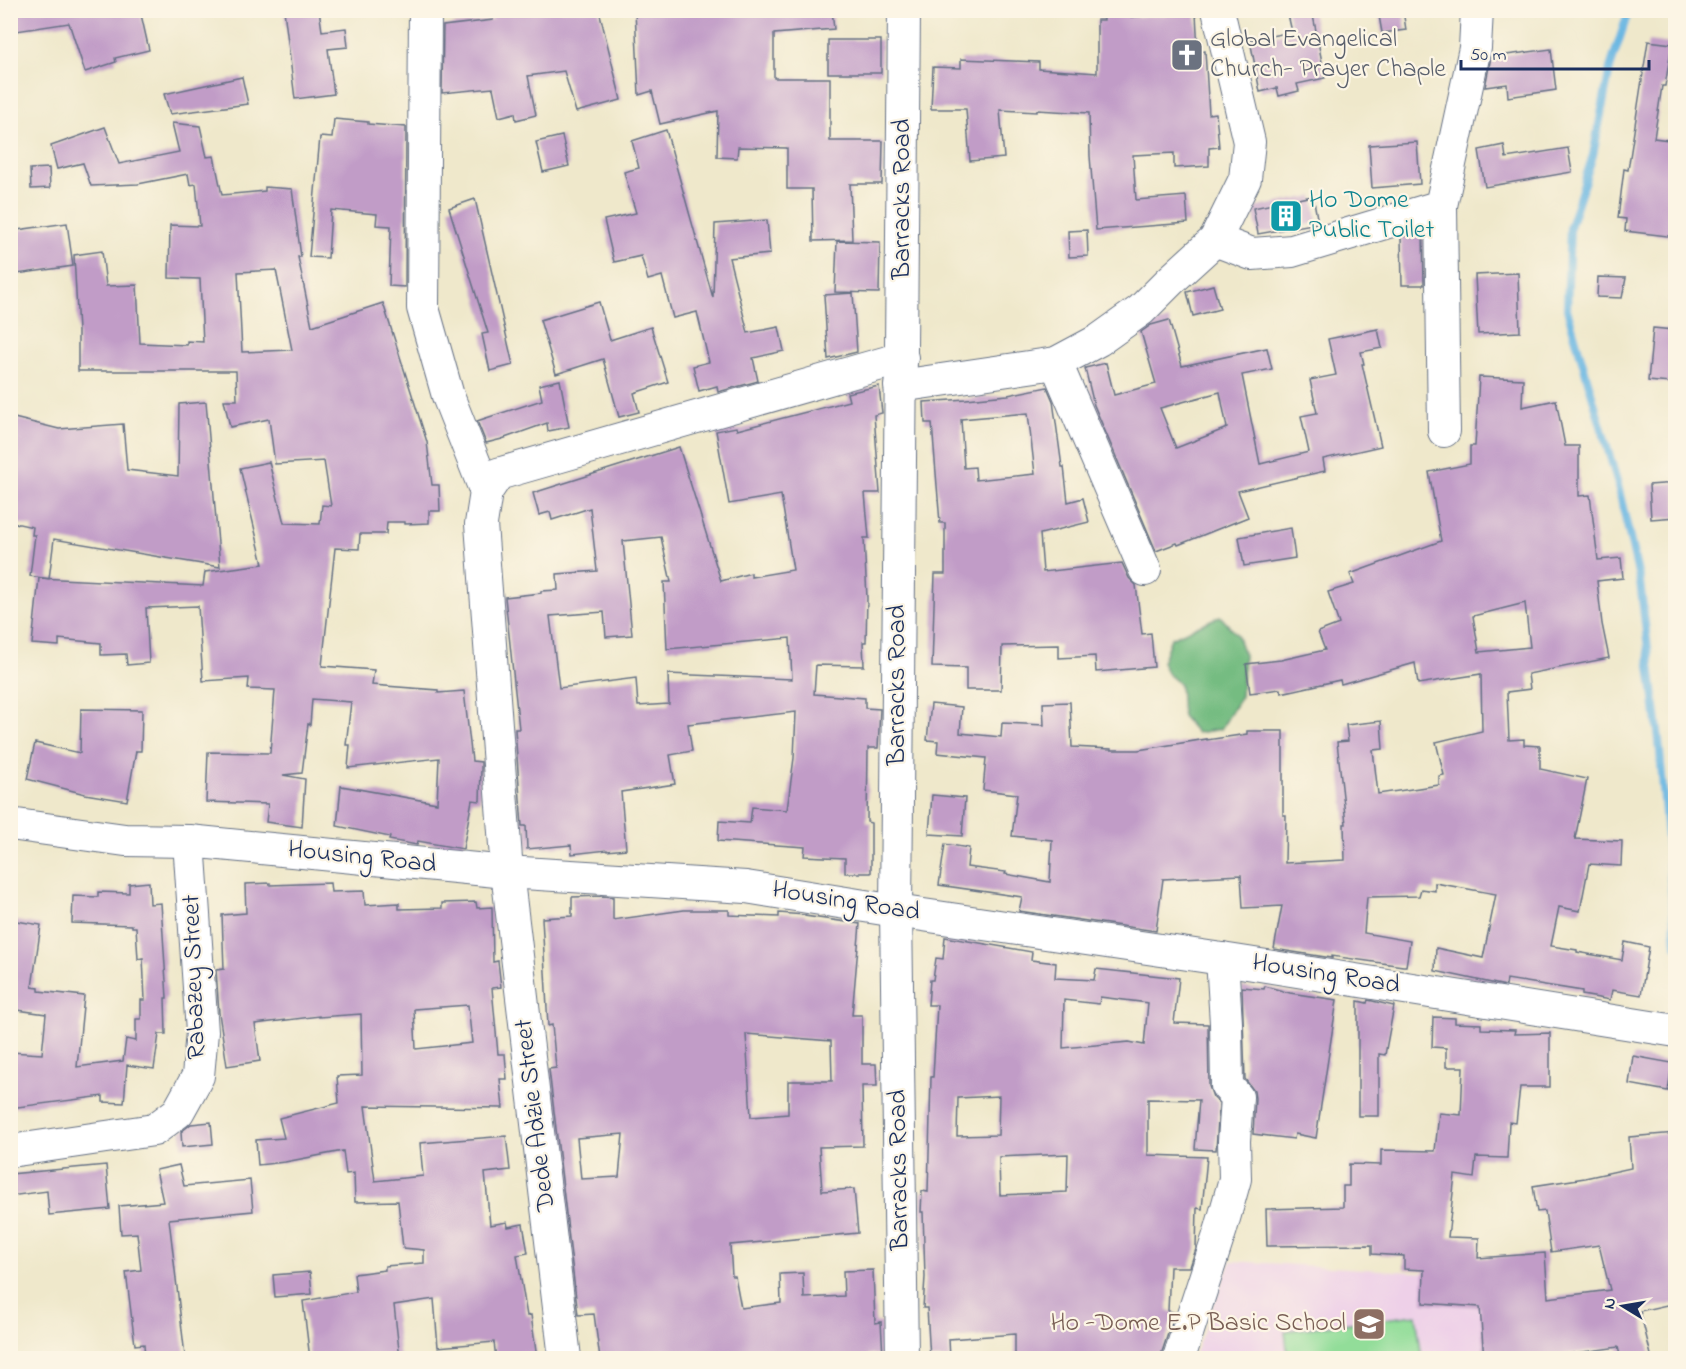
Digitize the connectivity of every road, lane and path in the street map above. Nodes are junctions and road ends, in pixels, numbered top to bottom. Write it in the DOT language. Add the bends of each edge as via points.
graph roads {
  1 [pos="425,10"];
  2 [pos="904,10"];
  3 [pos="1218,10"];
  4 [pos="1477,10"];
  5 [pos="1441,206"];
  6 [pos="1215,240"];
  7 [pos="1056,363"];
  8 [pos="901,372"];
  9 [pos="1444,431"];
  10 [pos="486,492"];
  11 [pos="1145,570"];
  12 [pos="10,824"];
  13 [pos="189,842"];
  14 [pos="507,872"];
  15 [pos="896,910"];
  16 [pos="1222,959"];
  17 [pos="1671,1030"];
  18 [pos="10,1150"];
  19 [pos="565,1359"];
  20 [pos="902,1359"];
  21 [pos="1179,1359"];
  1 -- 10 [label="street" via="423,308 448,396"];
  2 -- 8 [label="street, Barracks Road"];
  3 -- 6 [label="street" via="1249,142 1245,178"];
  4 -- 5 [label="street" via="1475,48"];
  5 -- 6 [label="street" via="1292,251 1252,254"];
  5 -- 9 [label="street"];
  6 -- 7 [label="street" via="1141,310 1099,340"];
  7 -- 8 [label="street"];
  7 -- 11 [label="street"];
  8 -- 10 [label="street" via="498,474"];
  8 -- 15 [label="street, Barracks Road"];
  10 -- 14 [label="street, Dede Adzie Street" via="481,524"];
  12 -- 13 [label="street, Housing Road" via="125,840"];
  13 -- 14 [label="street, Housing Road"];
  13 -- 18 [label="street, Rabazey Street" via="202,1032 198,1076 178,1112 154,1130"];
  14 -- 15 [label="street, Housing Road" via="746,886"];
  14 -- 19 [label="street, Dede Adzie Street"];
  15 -- 16 [label="street, Housing Road"];
  15 -- 20 [label="street, Barracks Road"];
  16 -- 17 [label="street, Housing Road"];
  16 -- 21 [label="street" via="1227,1086 1237,1097 1234,1179"];
}
